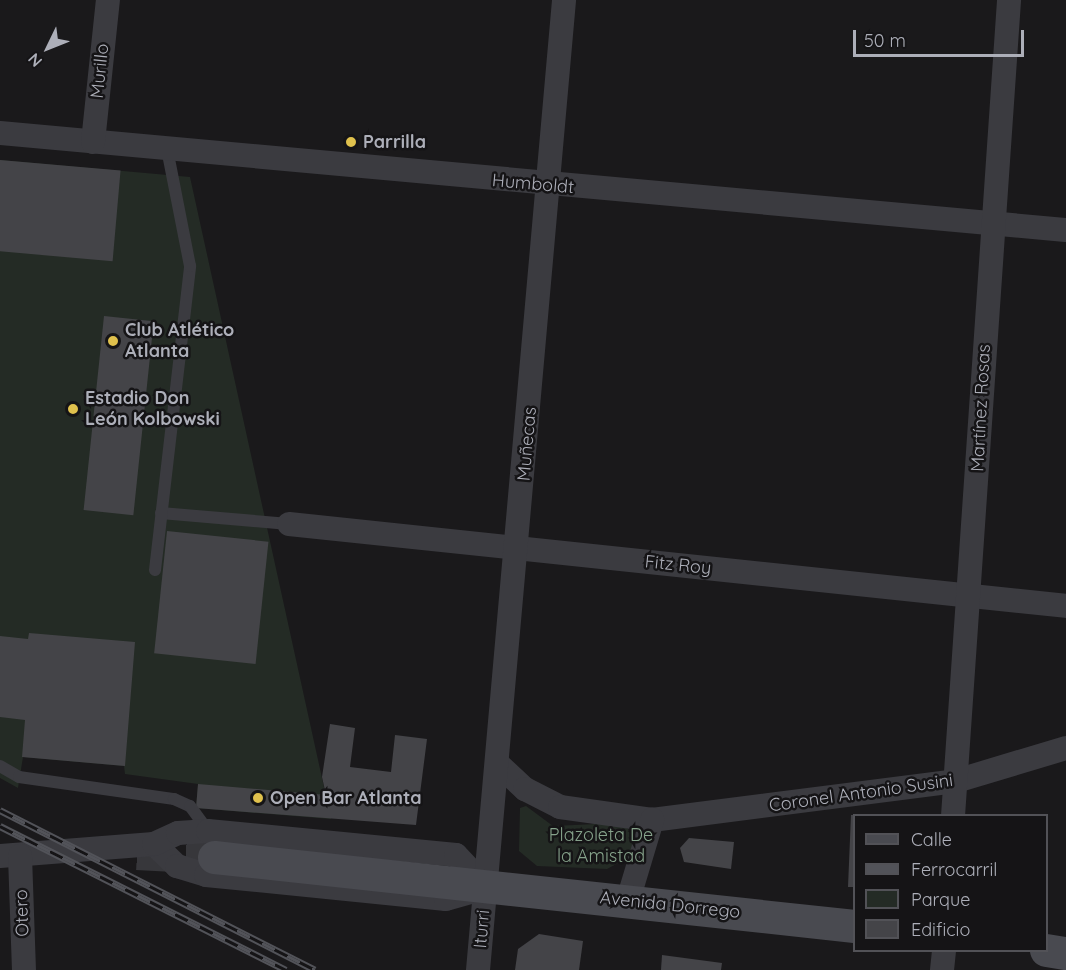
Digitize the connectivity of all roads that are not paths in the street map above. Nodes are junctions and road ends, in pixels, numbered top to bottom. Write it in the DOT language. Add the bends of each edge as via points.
graph roads {
  1 [pos="108,0"];
  2 [pos="564,0"];
  3 [pos="1009,0"];
  4 [pos="0,133"];
  5 [pos="93,142"];
  6 [pos="167,149"];
  7 [pos="550,186"];
  8 [pos="991,223"];
  9 [pos="1066,230"];
  10 [pos="161,513"];
  11 [pos="289,524"];
  12 [pos="517,548"];
  13 [pos="155,570"];
  14 [pos="970,597"];
  15 [pos="1066,606"];
  16 [pos="1066,748"];
  17 [pos="498,764"];
  18 [pos="0,766"];
  19 [pos="956,781"];
  20 [pos="953,814"];
  21 [pos="652,820"];
  22 [pos="154,844"];
  23 [pos="209,854"];
  24 [pos="10,856"];
  25 [pos="486,887"];
  26 [pos="628,900"];
  27 [pos="853,926"];
  28 [pos="1048,950"];
  29 [pos="944,952"];
  30 [pos="1066,953"];
  31 [pos="24,970"];
  32 [pos="478,970"];
  33 [pos="942,970"];
  1 -- 5 [label="street, Murillo"];
  2 -- 7 [label="street, Muñecas"];
  3 -- 8 [label="street, Martínez Rosas"];
  4 -- 5 [label="street, Humboldt"];
  5 -- 6 [label="street, Humboldt"];
  6 -- 7 [label="street, Humboldt"];
  6 -- 10 [label="lane" via="190,266"];
  7 -- 8 [label="street, Humboldt"];
  7 -- 12 [label="street, Muñecas"];
  8 -- 9 [label="street, Humboldt"];
  8 -- 14 [label="street, Martínez Rosas"];
  10 -- 11 [label="lane"];
  10 -- 13 [label="lane"];
  11 -- 12 [label="street, Fitz Roy"];
  12 -- 14 [label="street, Fitz Roy"];
  12 -- 17 [label="street, Muñecas"];
  14 -- 15 [label="street, Fitz Roy"];
  14 -- 19 [label="street, Martínez Rosas"];
  16 -- 19 [label="street, Coronel Antonio Susini"];
  17 -- 21 [label="street, Coronel Antonio Susini" via="525,789 560,807"];
  17 -- 25 [label="street, Muñecas"];
  18 -- 23 [label="lane" via="19,777 174,799 190,806"];
  19 -- 20 [label="street, Martínez Rosas"];
  19 -- 21 [label="street, Coronel Antonio Susini"];
  21 -- 26 [label="street"];
  22 -- 23 [label="street, Avenida Dorrego" via="178,833"];
  22 -- 23 [label="street, Avenida Dorrego" via="177,866"];
  22 -- 24 [label="street, Avenida Dorrego"];
  23 -- 25 [label="main road, Avenida Dorrego"];
  24 -- 31 [label="street, Otero"];
  25 -- 26 [label="main road, Avenida Dorrego"];
  25 -- 32 [label="street, Iturri"];
  26 -- 27 [label="main road, Avenida Dorrego"];
  28 -- 30 [label="main road"];
  29 -- 33 [label="street"];
}
